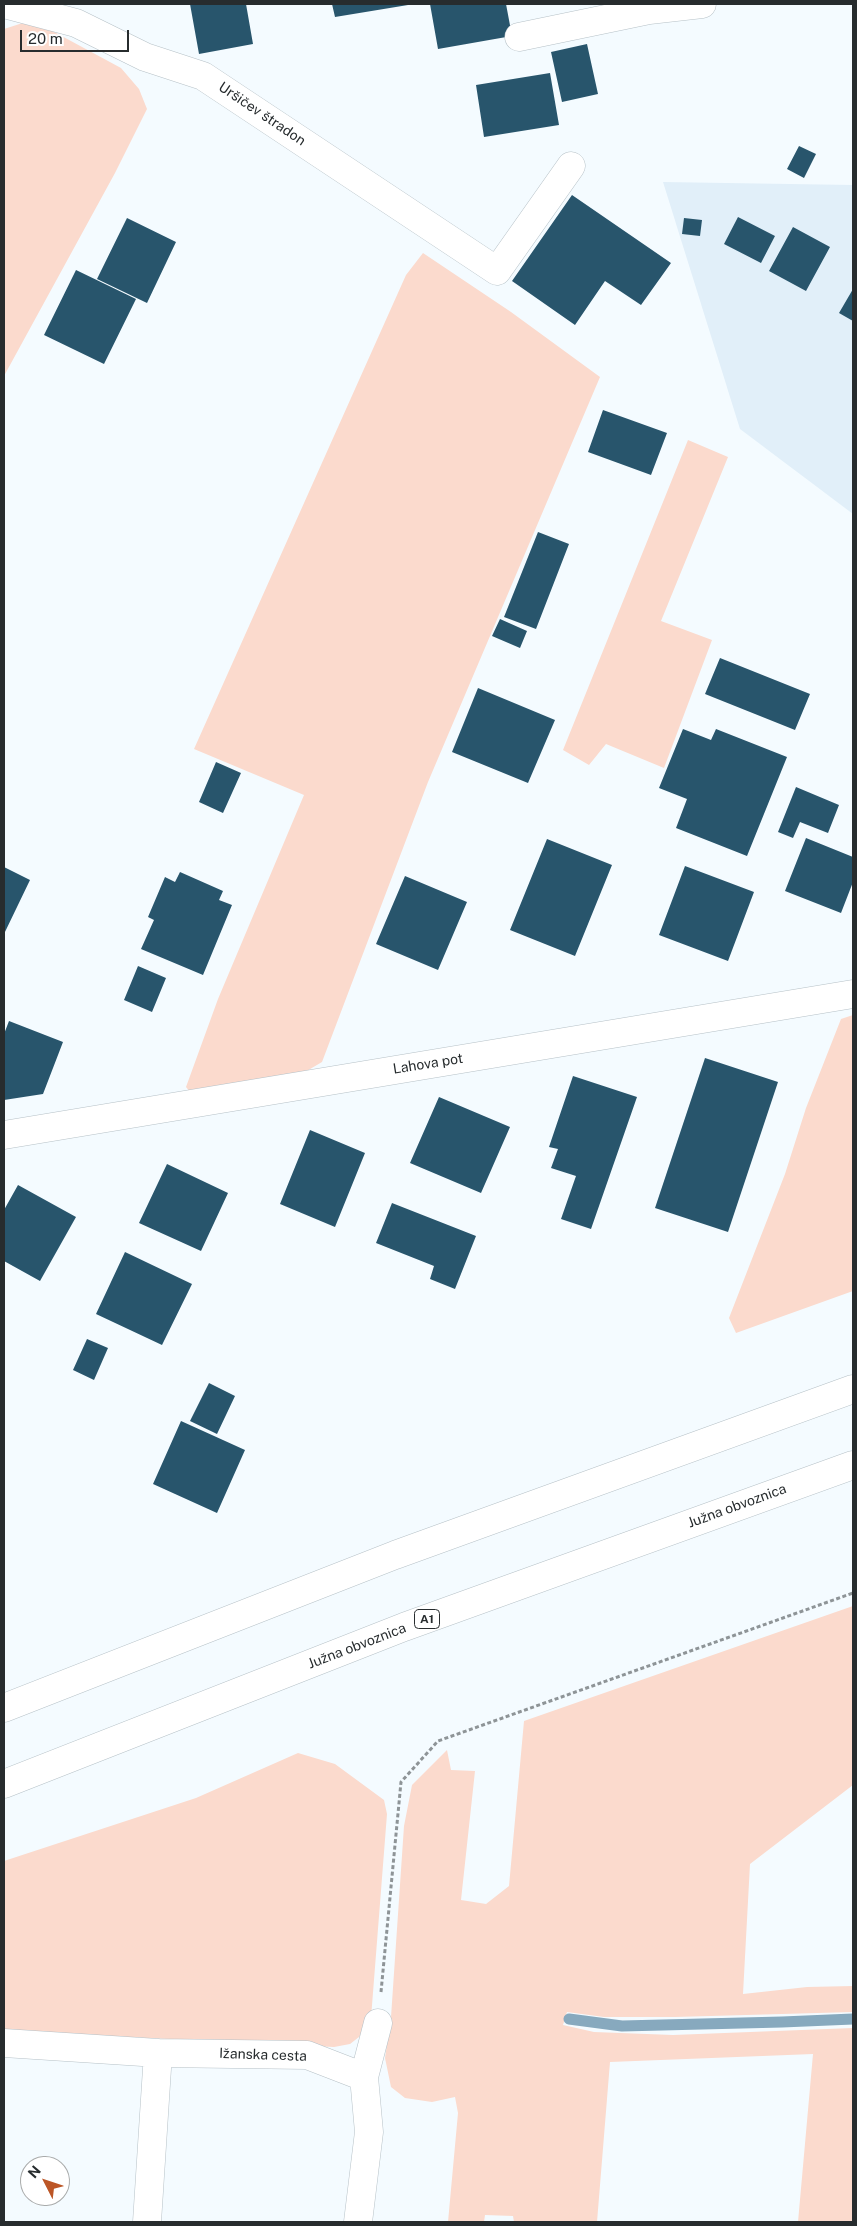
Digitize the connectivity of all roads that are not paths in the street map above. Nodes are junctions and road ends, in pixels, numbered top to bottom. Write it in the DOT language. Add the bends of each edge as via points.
graph roads {
  1 [pos="4,4"];
  2 [pos="702,4"];
  3 [pos="648,7"];
  4 [pos="76,14"];
  5 [pos="519,37"];
  6 [pos="571,166"];
  7 [pos="853,994"];
  8 [pos="4,1135"];
  9 [pos="853,1389"];
  10 [pos="853,1465"];
  11 [pos="4,1708"];
  12 [pos="4,1784"];
  13 [pos="378,2023"];
  14 [pos="4,2045"];
  15 [pos="158,2053"];
  16 [pos="364,2077"];
  17 [pos="147,2222"];
  18 [pos="358,2222"];
  1 -- 4 [label="main road, Uršičev štradon"];
  2 -- 3 [label="main road"];
  3 -- 5 [label="main road"];
  4 -- 6 [label="main road, Uršičev štradon" via="145,58 203,76 497,271"];
  7 -- 8 [label="main road, Lahova pot"];
  9 -- 11 [label="main road" via="395,1555"];
  10 -- 12 [label="main road, Južna obvoznica / A1" via="404,1627"];
  13 -- 16 [label="main road"];
  14 -- 15 [label="main road, Ižanska cesta"];
  15 -- 16 [label="main road, Ižanska cesta" via="307,2055"];
  15 -- 17 [label="main road"];
  16 -- 18 [label="main road" via="369,2132"];
}
